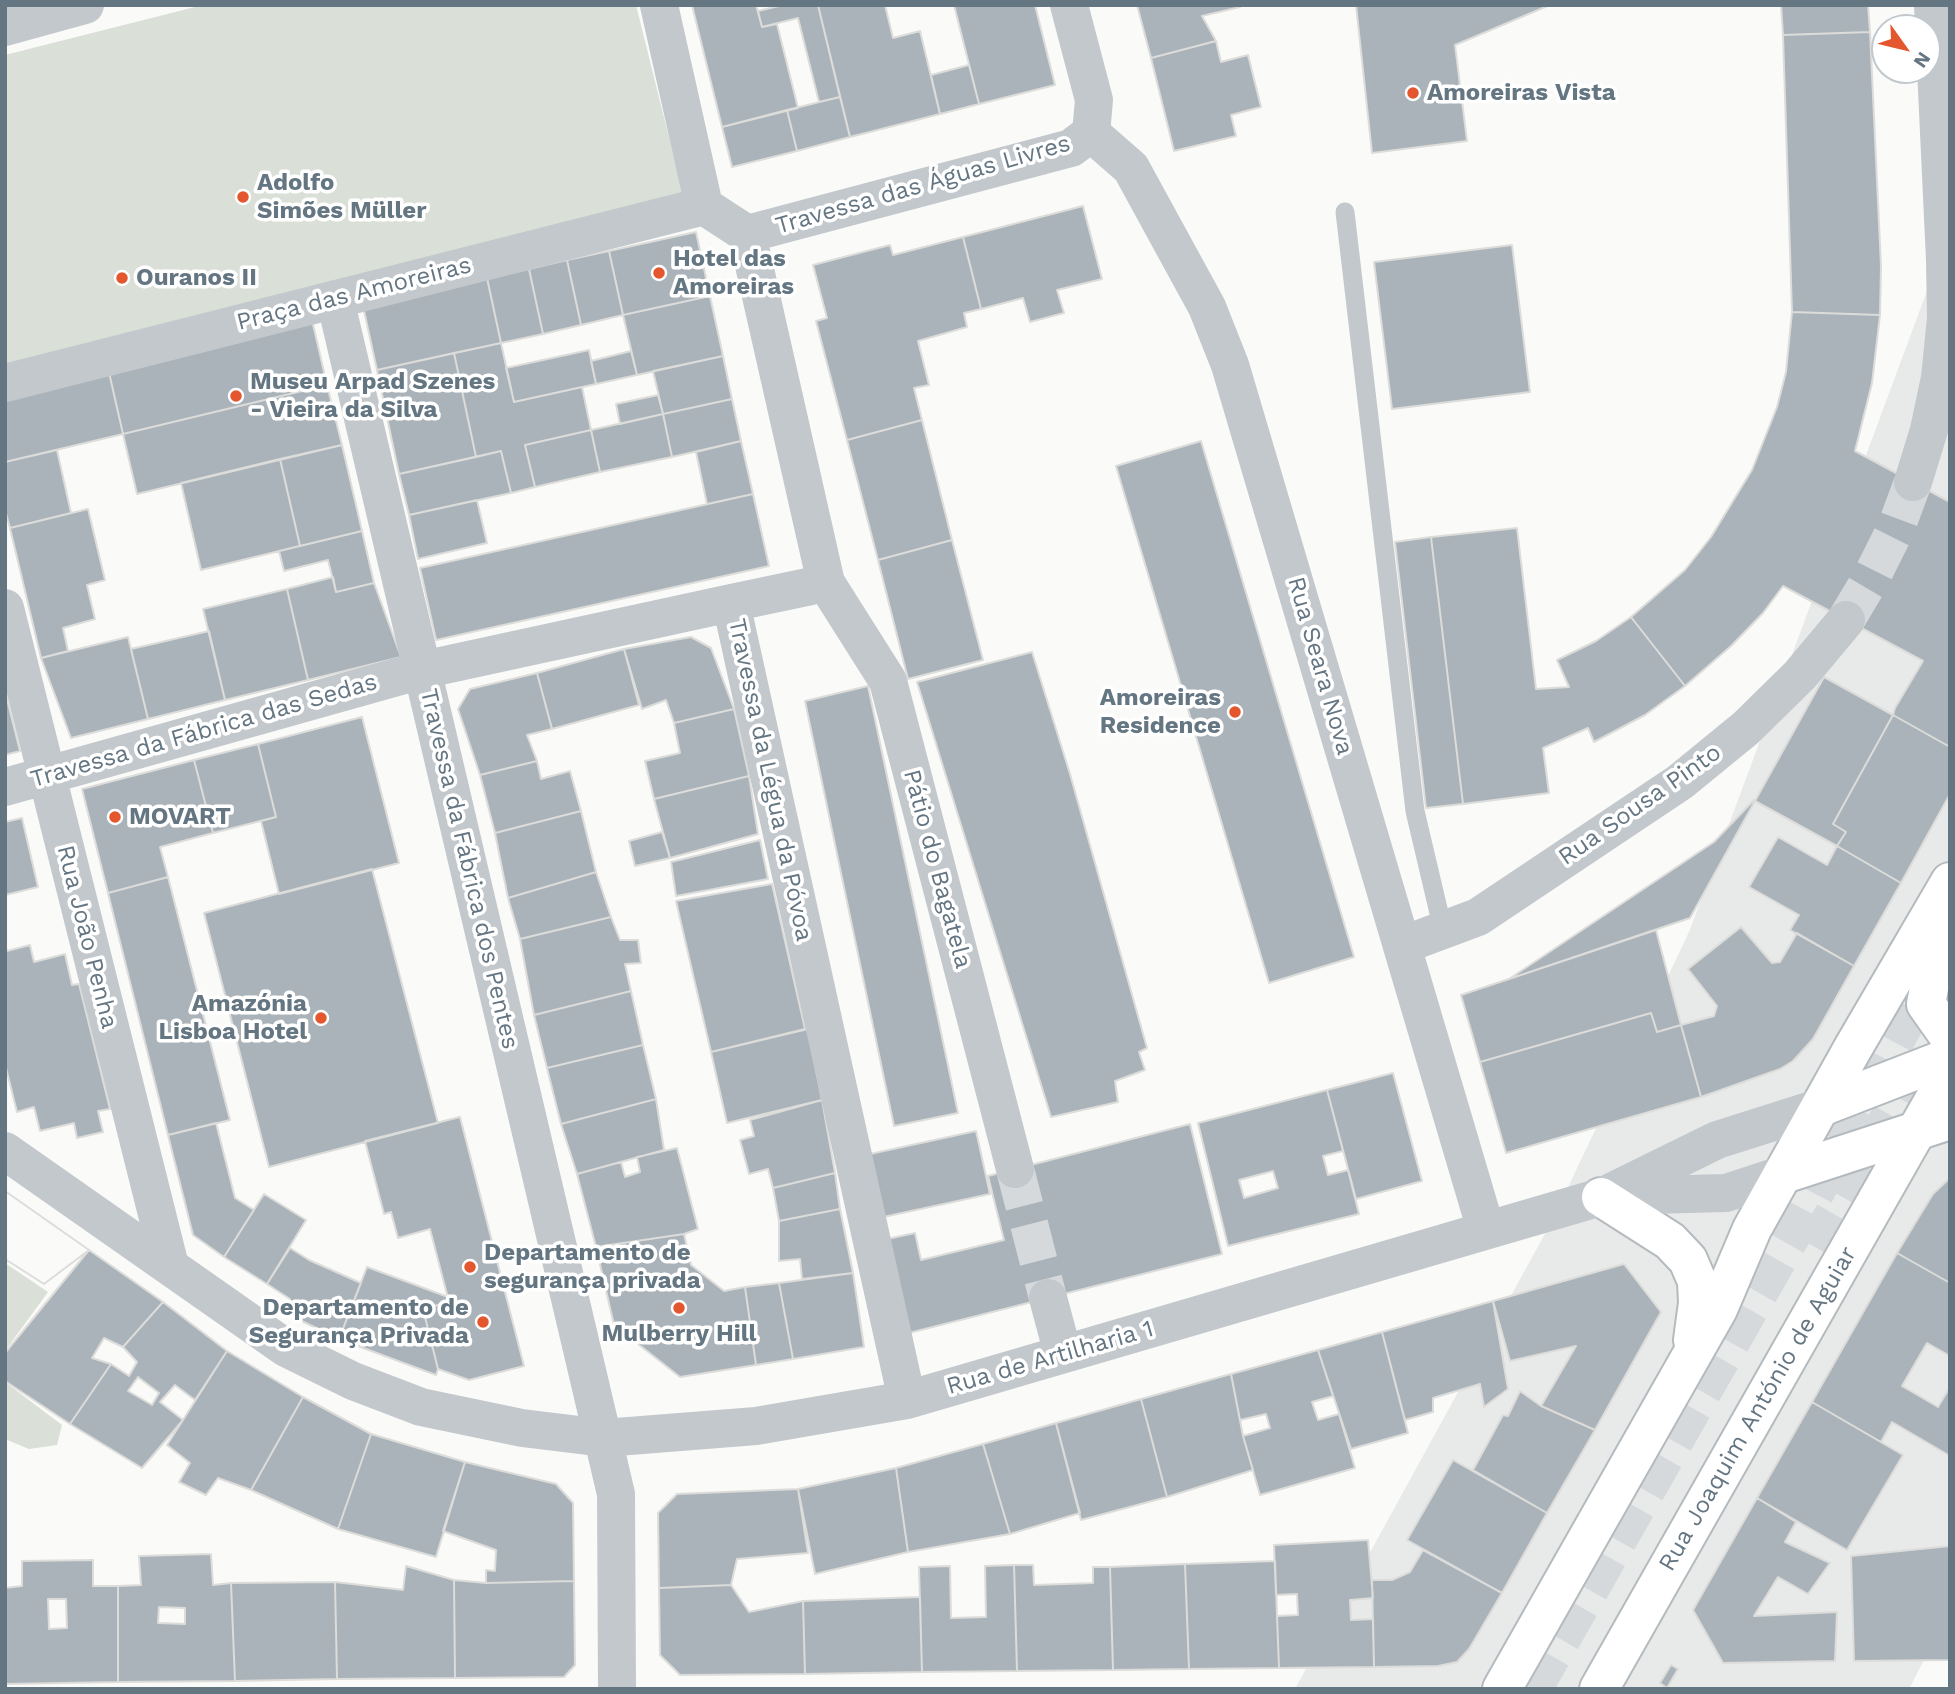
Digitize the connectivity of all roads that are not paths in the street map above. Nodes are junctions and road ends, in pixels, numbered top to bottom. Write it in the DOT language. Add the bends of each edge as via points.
graph roads {
  1 [pos="85,5"];
  2 [pos="659,5"];
  3 [pos="1069,5"];
  4 [pos="1933,5"];
  5 [pos="5,26"];
  6 [pos="1091,133"];
  7 [pos="704,206"];
  8 [pos="1345,212"];
  9 [pos="747,234"];
  10 [pos="335,299"];
  11 [pos="5,383"];
  12 [pos="1913,482"];
  13 [pos="826,583"];
  14 [pos="732,603"];
  15 [pos="5,608"];
  16 [pos="1846,620"];
  17 [pos="422,670"];
  18 [pos="48,776"];
  19 [pos="5,787"];
  20 [pos="1950,882"];
  21 [pos="1443,930"];
  22 [pos="1950,930"];
  23 [pos="1403,945"];
  24 [pos="1950,1038"];
  25 [pos="1950,1057"];
  26 [pos="1950,1072"];
  27 [pos="1821,1107"];
  28 [pos="1933,1125"];
  29 [pos="5,1151"];
  30 [pos="1015,1169"];
  31 [pos="1784,1174"];
  32 [pos="1601,1197"];
  33 [pos="1486,1230"];
  34 [pos="170,1266"];
  35 [pos="1048,1298"];
  36 [pos="1063,1354"];
  37 [pos="1692,1355"];
  38 [pos="907,1400"];
  39 [pos="604,1438"];
  40 [pos="617,1689"];
  41 [pos="1502,1689"];
  42 [pos="1599,1689"];
  1 -- 5 [label="street"];
  2 -- 7 [label="street"];
  3 -- 6 [label="street, Travessa das Águas Livres" via="1094,100"];
  4 -- 12 [label="street" via="1946,318 1940,378"];
  6 -- 9 [label="street, Travessa das Águas Livres" via="1071,148"];
  6 -- 23 [label="street, Rua Seara Nova" via="1131,169 1207,307 1230,365"];
  7 -- 9 [label="street"];
  7 -- 10 [label="street, Praça das Amoreiras"];
  8 -- 21 [label="lane" via="1415,811"];
  9 -- 13 [label="street"];
  10 -- 11 [label="street, Praça das Amoreiras"];
  10 -- 17 [label="street, Travessa da Fábrica dos Pentes"];
  13 -- 14 [label="street, Travessa da Légua da Póvoa"];
  13 -- 30 [label="street, Pátio do Bagatela" via="888,681"];
  14 -- 17 [label="street, Travessa da Fábrica das Sedas"];
  14 -- 38 [label="street, Travessa da Légua da Póvoa"];
  15 -- 18 [label="street, Rua João Penha"];
  16 -- 21 [label="street, Rua Sousa Pinto" via="1800,675 1681,782 1478,917"];
  17 -- 18 [label="street, Travessa da Fábrica das Sedas"];
  17 -- 39 [label="street, Travessa da Fábrica dos Pentes"];
  18 -- 19 [label="street, Travessa da Fábrica das Sedas"];
  18 -- 34 [label="street, Rua João Penha"];
  20 -- 27 [label="main road"];
  21 -- 23 [label="street, Rua Sousa Pinto"];
  22 -- 24 [label="main road" via="1926,1004"];
  23 -- 33 [label="street, Rua Seara Nova"];
  25 -- 27 [label="main road"];
  26 -- 28 [label="main road, Rua Joaquim António de Aguiar"];
  27 -- 31 [label="main road"];
  27 -- 32 [label="street" via="1717,1140"];
  28 -- 31 [label="main road"];
  28 -- 42 [label="main road, Rua Joaquim António de Aguiar"];
  29 -- 34 [label="street, Rua de Artilharia 1"];
  31 -- 32 [label="street" via="1726,1193"];
  31 -- 37 [label="main road" via="1752,1229 1718,1309"];
  32 -- 33 [label="street, Rua de Artilharia 1"];
  32 -- 37 [label="main road" via="1670,1241 1688,1261 1697,1281 1698,1303"];
  33 -- 36 [label="street, Rua de Artilharia 1"];
  34 -- 39 [label="street, Rua de Artilharia 1" via="286,1348 353,1381 421,1407 522,1428"];
  35 -- 36 [label="street"];
  36 -- 38 [label="street, Rua de Artilharia 1"];
  37 -- 41 [label="main road"];
  38 -- 39 [label="street, Rua de Artilharia 1" via="756,1426"];
  39 -- 40 [label="street, Travessa da Fábrica dos Pentes" via="615,1494"];
}
